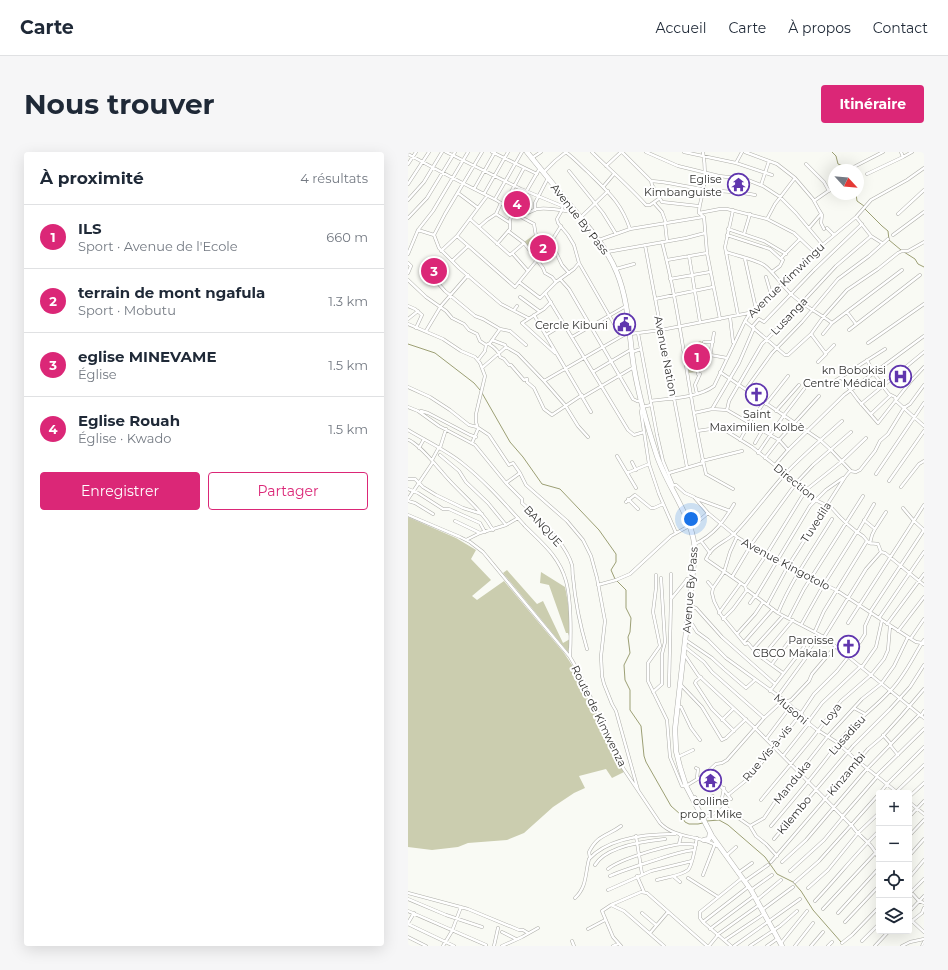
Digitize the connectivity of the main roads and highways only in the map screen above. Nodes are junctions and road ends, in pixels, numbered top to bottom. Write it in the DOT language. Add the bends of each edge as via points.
graph roads {
  1 [pos="527,152"];
  2 [pos="710,832"];
  3 [pos="704,840"];
  4 [pos="781,945"];
  1 -- 2 [label="highway, Avenue By Pass" via="599,240 615,269 626,306 640,401 656,454 692,525 695,544 675,734 678,758 686,786"];
  2 -- 3 [label="highway" via="708,840"];
  2 -- 4 [label="highway, Avenue By Pass" via="750,888"];
}
